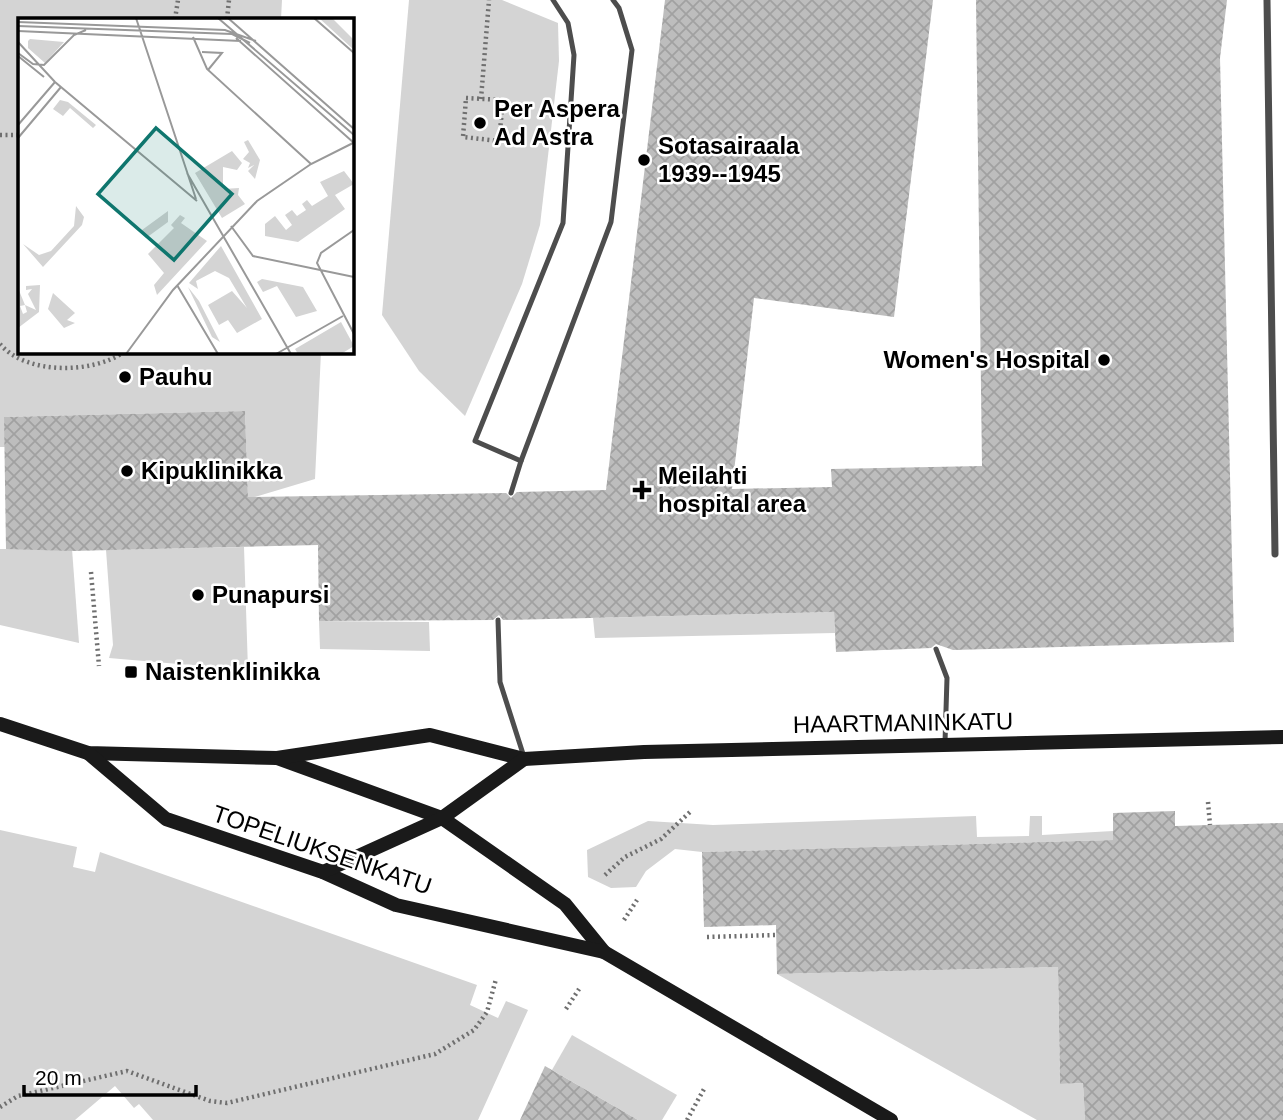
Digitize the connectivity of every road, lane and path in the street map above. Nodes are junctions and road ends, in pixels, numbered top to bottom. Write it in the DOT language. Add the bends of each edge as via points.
graph roads {
  1 [pos="178,0"];
  2 [pos="229,0"];
  3 [pos="489,0"];
  4 [pos="554,0"];
  5 [pos="613,0"];
  6 [pos="1267,0"];
  7 [pos="175,18"];
  8 [pos="227,18"];
  9 [pos="481,99"];
  10 [pos="0,135"];
  11 [pos="18,135"];
  12 [pos="0,344"];
  13 [pos="121,354"];
  14 [pos="521,461"];
  15 [pos="511,492"];
  16 [pos="1275,554"];
  17 [pos="91,572"];
  18 [pos="498,620"];
  19 [pos="936,649"];
  20 [pos="99,666"];
  21 [pos="0,724"];
  22 [pos="1283,737"];
  23 [pos="945,744"];
  24 [pos="88,753"];
  25 [pos="276,758"];
  26 [pos="524,759"];
  27 [pos="1209,802"];
  28 [pos="690,812"];
  29 [pos="442,818"];
  30 [pos="1210,825"];
  31 [pos="323,872"];
  32 [pos="606,874"];
  33 [pos="776,935"];
  34 [pos="707,937"];
  35 [pos="604,952"];
  36 [pos="496,979"];
  37 [pos="704,1090"];
  38 [pos="0,1107"];
  39 [pos="687,1120"];
  40 [pos="891,1120"];
  1 -- 7 [label="path"];
  2 -- 8 [label="path"];
  3 -- 9 [label="path"];
  4 -- 14 [label="lane" via="568,23 574,55 563,223 475,441"];
  5 -- 14 [label="lane" via="632,50 611,222"];
  6 -- 16 [label="street"];
  9 -- 9 [label="path" via="466,98 463,137 499,141 503,100"];
  10 -- 11 [label="path"];
  12 -- 13 [label="path" via="9,355 42,368 109,363"];
  14 -- 15 [label="lane"];
  17 -- 20 [label="path"];
  18 -- 26 [label="lane" via="500,682"];
  19 -- 23 [label="lane" via="947,678"];
  21 -- 24 [label="main road, TOPELIUKSENKATU"];
  22 -- 23 [label="main road, HAARTMANINKATU"];
  23 -- 26 [label="main road, HAARTMANINKATU"];
  24 -- 25 [label="main road, TOPELIUKSENKATU"];
  24 -- 31 [label="main road, TOPELIUKSENKATU" via="166,819"];
  25 -- 26 [label="main road, HAARTMANINKATU" via="430,735"];
  25 -- 29 [label="main road, TOPELIUKSENKATU"];
  26 -- 29 [label="main road"];
  27 -- 30 [label="path"];
  28 -- 32 [label="path" via="661,839 625,857"];
  29 -- 31 [label="main road"];
  29 -- 35 [label="main road, TOPELIUKSENKATU" via="565,904"];
  31 -- 35 [label="main road, TOPELIUKSENKATU" via="396,905"];
  33 -- 34 [label="path"];
  35 -- 40 [label="main road, TOPELIUKSENKATU"];
  36 -- 38 [label="path" via="487,1012 474,1030 435,1054 227,1103 127,1071 18,1096"];
  37 -- 39 [label="path"];
}
